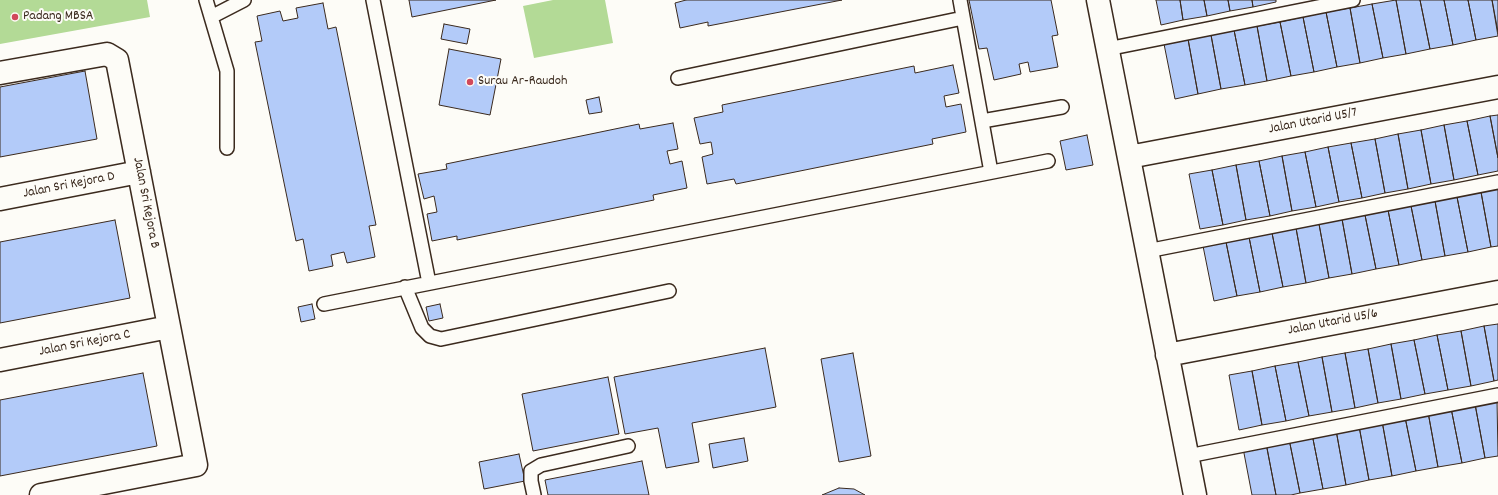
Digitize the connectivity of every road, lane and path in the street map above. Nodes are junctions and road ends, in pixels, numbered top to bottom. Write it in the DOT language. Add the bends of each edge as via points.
graph roads {
  1 [pos="206,0"];
  2 [pos="244,0"];
  3 [pos="373,0"];
  4 [pos="960,0"];
  5 [pos="1098,0"];
  6 [pos="1353,0"];
  7 [pos="211,17"];
  8 [pos="963,18"];
  9 [pos="1107,49"];
  10 [pos="0,73"];
  11 [pos="678,78"];
  12 [pos="1498,87"];
  13 [pos="1062,107"];
  14 [pos="982,121"];
  15 [pos="227,148"];
  16 [pos="1129,157"];
  17 [pos="1048,161"];
  18 [pos="139,172"];
  19 [pos="991,172"];
  20 [pos="1498,182"];
  21 [pos="0,199"];
  22 [pos="1147,251"];
  23 [pos="429,283"];
  24 [pos="405,288"];
  25 [pos="669,291"];
  26 [pos="1498,292"];
  27 [pos="324,304"];
  28 [pos="169,327"];
  29 [pos="1167,354"];
  30 [pos="0,360"];
  31 [pos="1498,395"];
  32 [pos="628,446"];
  33 [pos="1188,456"];
  34 [pos="40,495"];
  35 [pos="534,495"];
  36 [pos="1195,495"];
  1 -- 7 [label="lane"];
  2 -- 7 [label="lane"];
  3 -- 23 [label="lane"];
  4 -- 8 [label="lane"];
  5 -- 9 [label="street"];
  6 -- 9 [label="lane"];
  7 -- 15 [label="lane" via="227,71"];
  8 -- 11 [label="lane"];
  8 -- 14 [label="lane"];
  9 -- 16 [label="street"];
  10 -- 18 [label="street, Jalan Sri Kejora B" via="107,54 117,60"];
  12 -- 16 [label="street, Jalan Utarid U5/7"];
  13 -- 14 [label="lane"];
  14 -- 19 [label="lane"];
  16 -- 22 [label="street"];
  17 -- 19 [label="lane"];
  18 -- 21 [label="street, Jalan Sri Kejora D"];
  18 -- 28 [label="street, Jalan Sri Kejora B"];
  19 -- 23 [label="lane"];
  20 -- 22 [label="lane"];
  22 -- 29 [label="street"];
  23 -- 24 [label="lane"];
  24 -- 25 [label="lane" via="422,328 430,336 442,339"];
  24 -- 27 [label="lane"];
  26 -- 29 [label="street, Jalan Utarid U5/6"];
  28 -- 30 [label="street, Jalan Sri Kejora C"];
  28 -- 34 [label="street, Jalan Sri Kejora B" via="196,465"];
  29 -- 33 [label="street"];
  31 -- 33 [label="lane"];
  32 -- 35 [label="lane" via="540,465 531,471"];
  33 -- 36 [label="street"];
}
